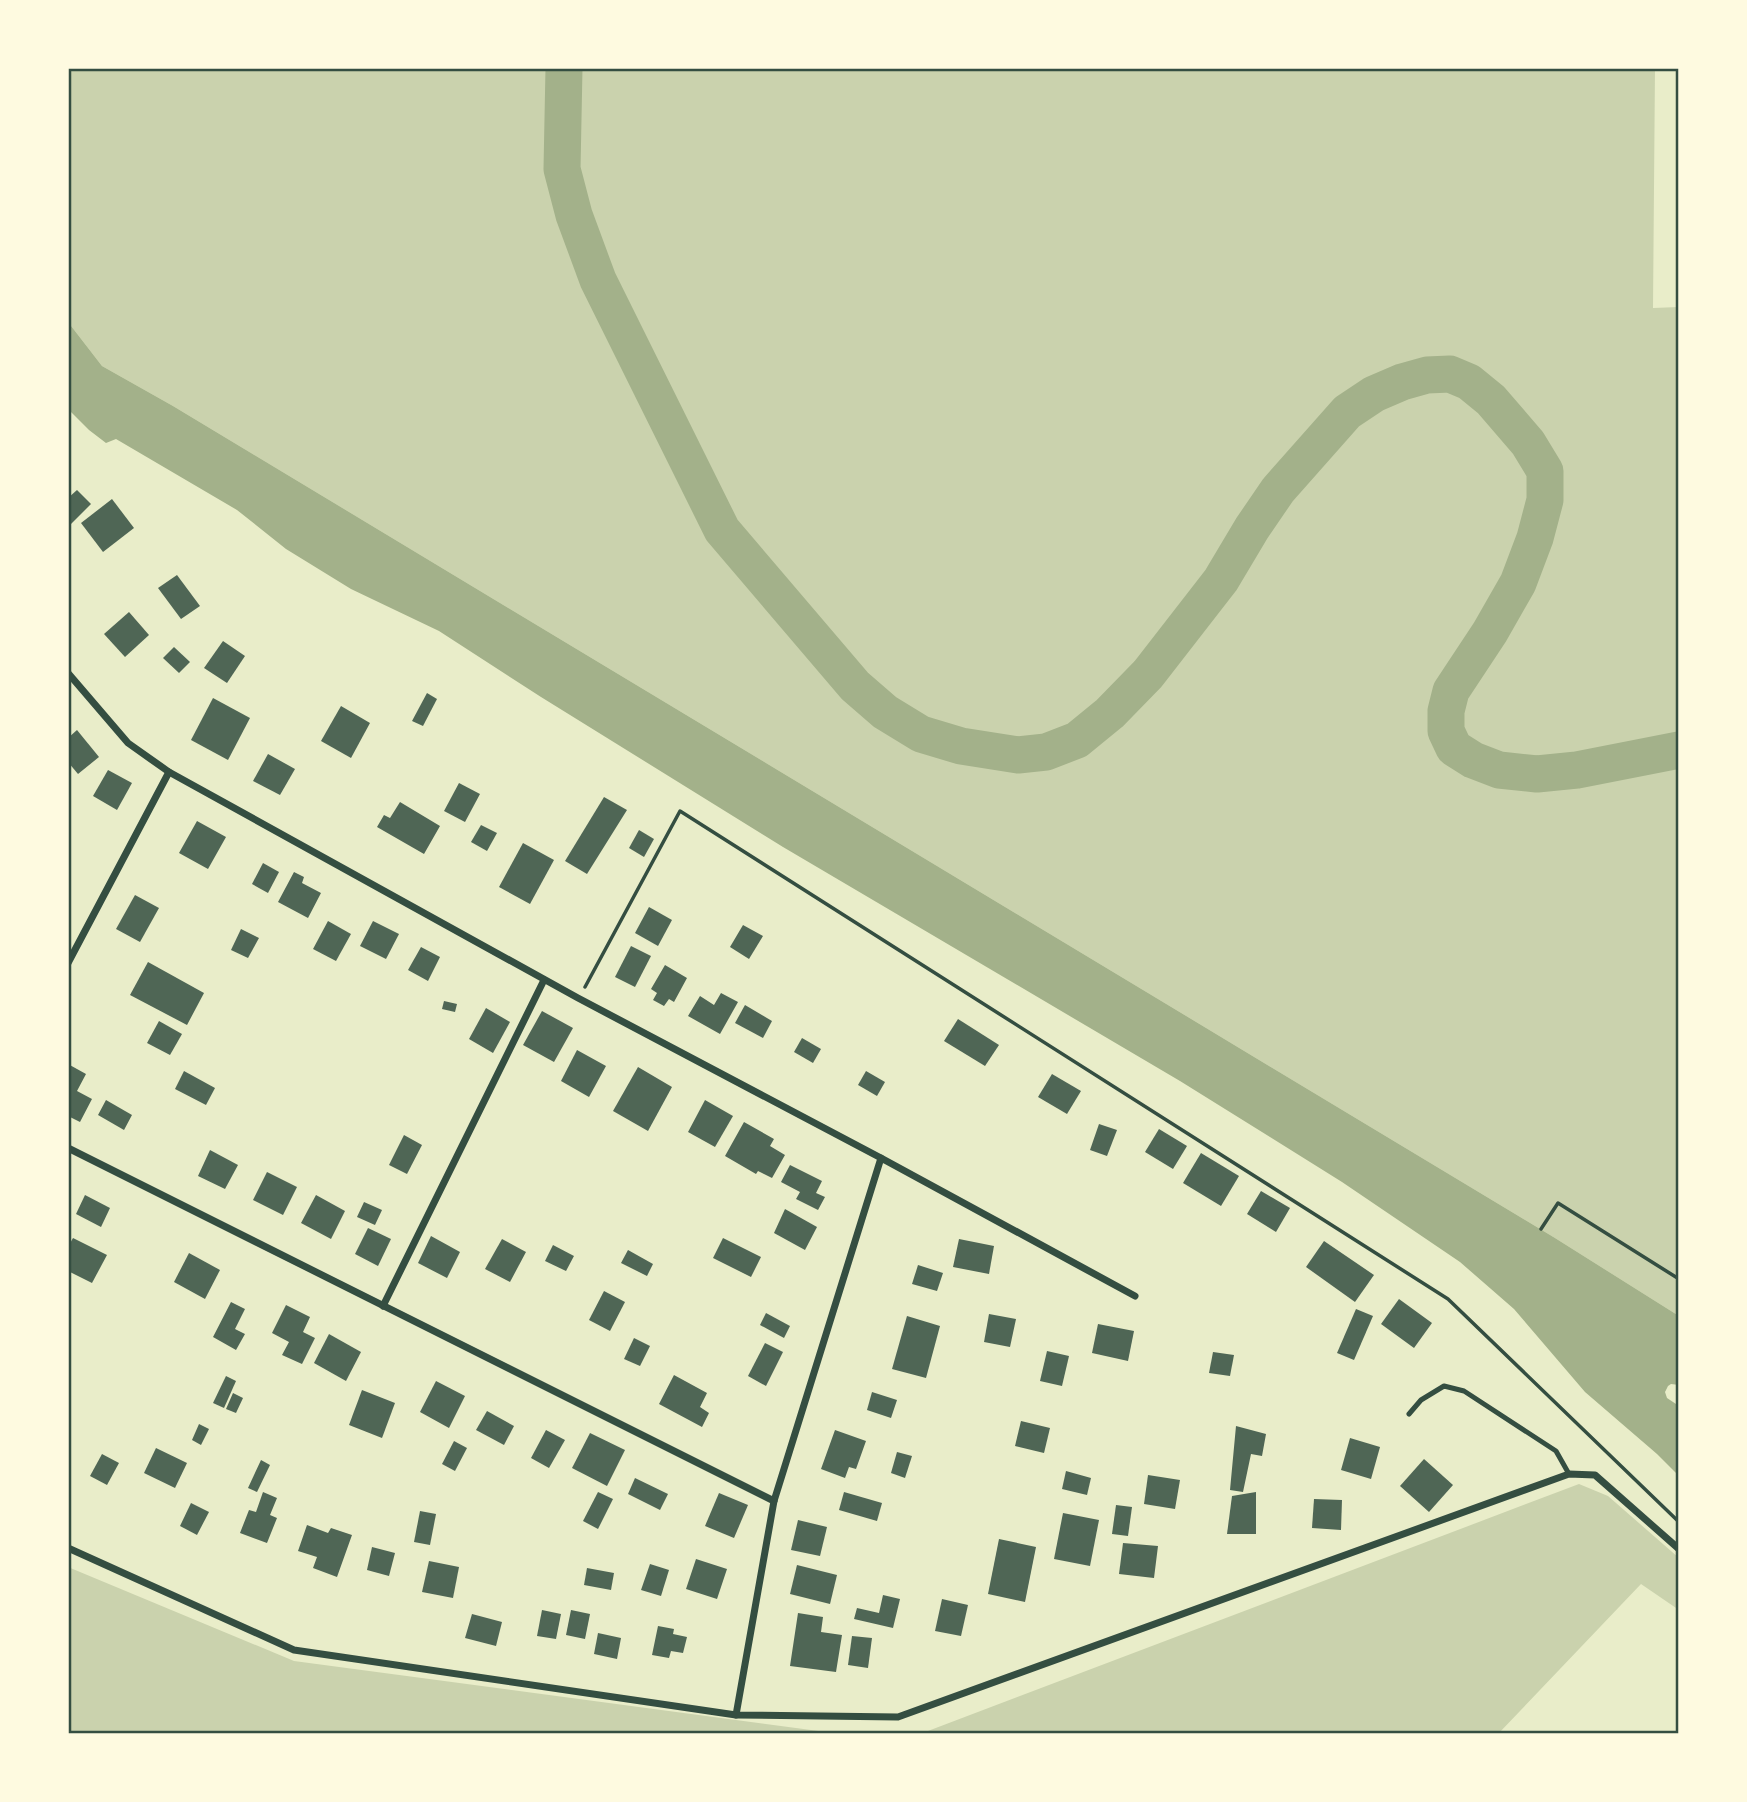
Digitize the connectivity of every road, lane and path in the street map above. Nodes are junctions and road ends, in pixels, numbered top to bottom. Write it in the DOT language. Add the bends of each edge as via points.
graph roads {
  1 [pos="68,673"];
  2 [pos="169,772"];
  3 [pos="68,963"];
  4 [pos="544,980"];
  5 [pos="579,998"];
  6 [pos="68,1149"];
  7 [pos="881,1158"];
  8 [pos="1541,1229"];
  9 [pos="1679,1279"];
  10 [pos="1135,1296"];
  11 [pos="383,1306"];
  12 [pos="1409,1413"];
  13 [pos="1569,1474"];
  14 [pos="774,1501"];
  15 [pos="1679,1522"];
  16 [pos="68,1548"];
  17 [pos="1679,1549"];
  18 [pos="736,1715"];
  1 -- 2 [label="street" via="128,743"];
  2 -- 3 [label="street"];
  2 -- 4 [label="street"];
  4 -- 5 [label="street"];
  4 -- 11 [label="street"];
  5 -- 7 [label="street"];
  5 -- 15 [label="path" via="680,811 1448,1299"];
  6 -- 11 [label="street"];
  7 -- 10 [label="street"];
  7 -- 14 [label="street"];
  8 -- 9 [label="path" via="1558,1203"];
  11 -- 14 [label="street"];
  12 -- 13 [label="lane" via="1444,1386 1464,1391 1556,1451"];
  13 -- 17 [label="street" via="1595,1475"];
  13 -- 18 [label="street" via="898,1717"];
  14 -- 18 [label="street"];
  16 -- 18 [label="street" via="294,1650"];
}
